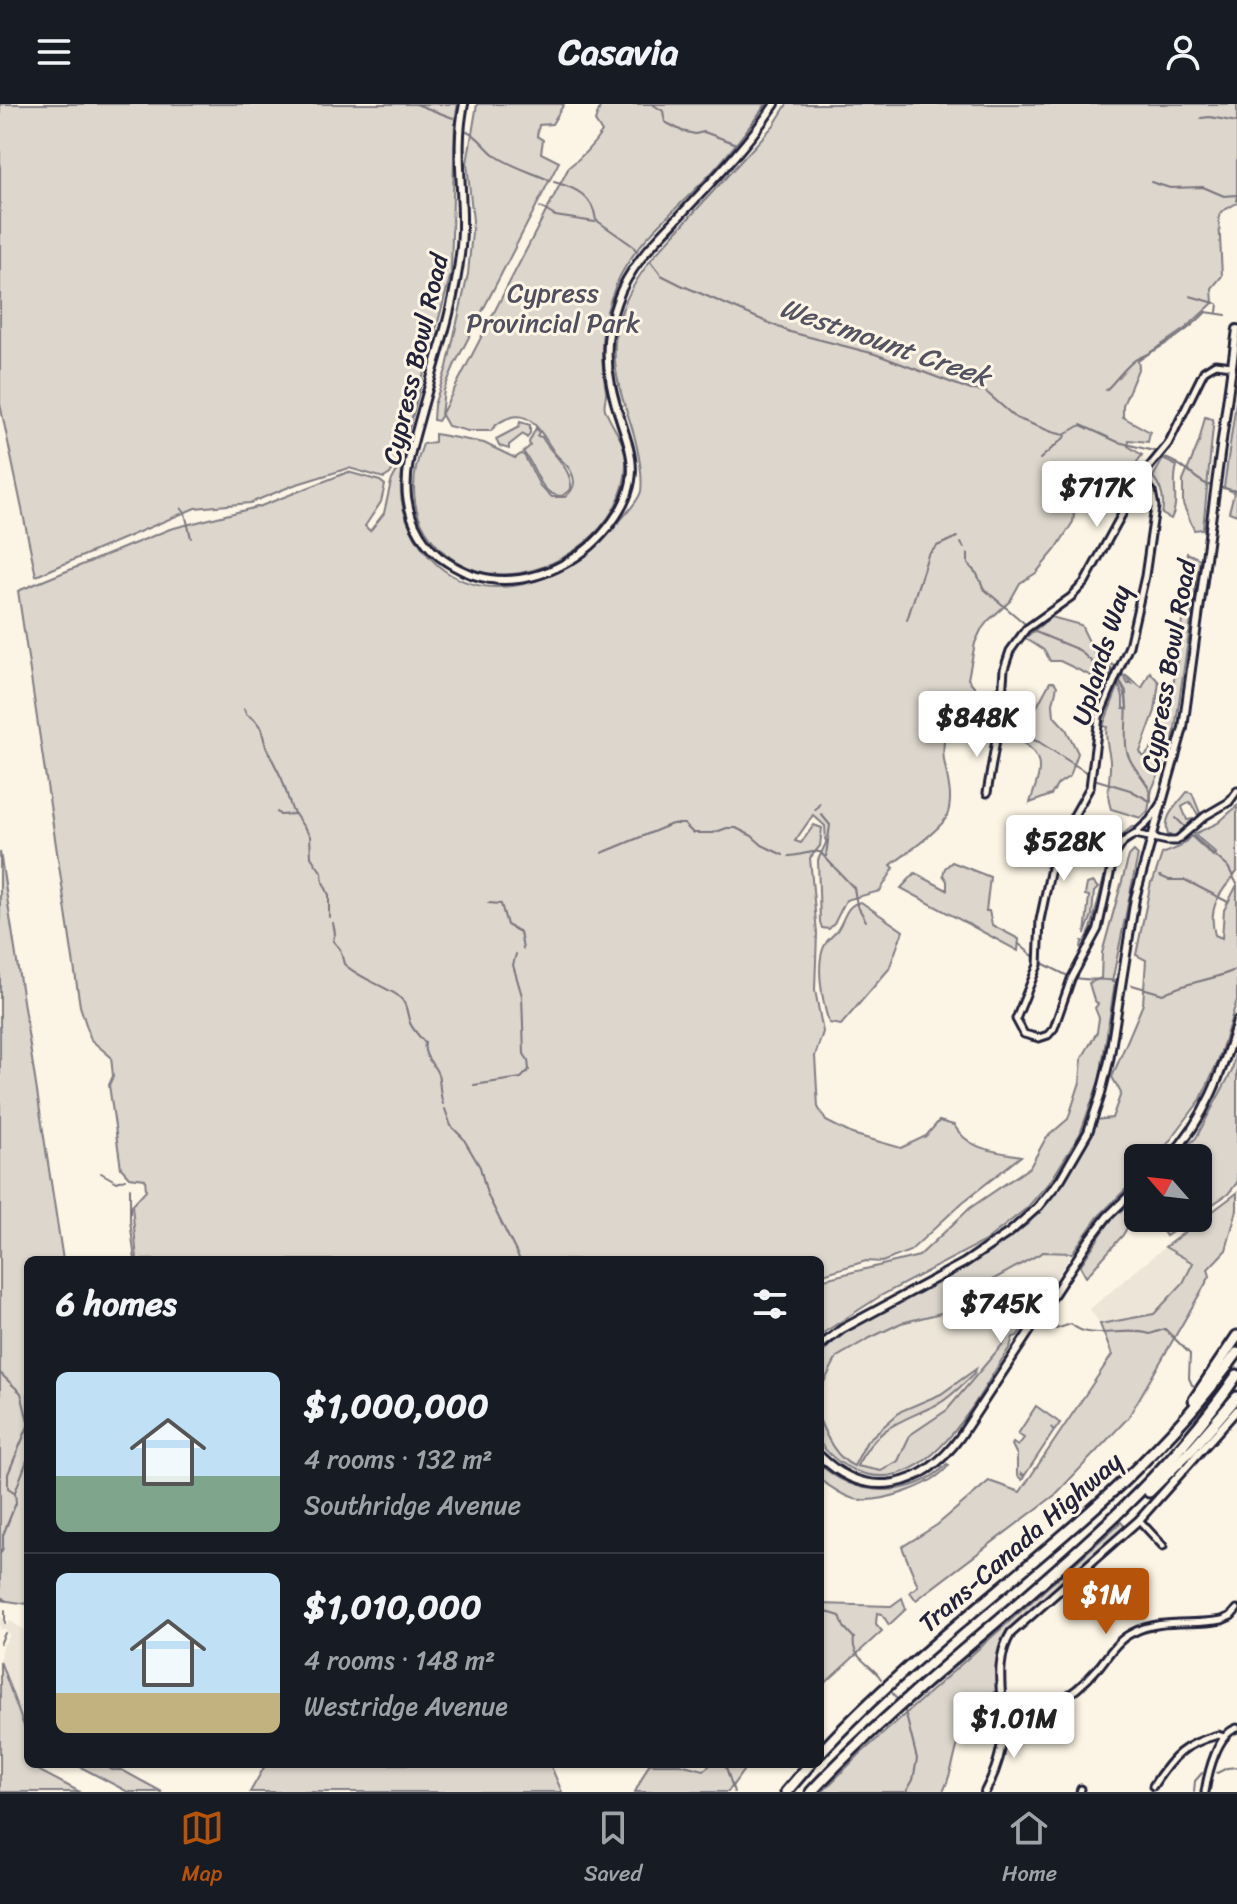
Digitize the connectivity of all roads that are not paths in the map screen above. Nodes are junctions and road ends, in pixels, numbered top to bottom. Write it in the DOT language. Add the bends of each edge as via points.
graph roads {
  1 [pos="464,104"];
  2 [pos="775,104"];
  3 [pos="1237,329"];
  4 [pos="1234,366"];
  5 [pos="1140,480"];
  6 [pos="1237,791"];
  7 [pos="987,793"];
  8 [pos="1164,799"];
  9 [pos="1135,834"];
  10 [pos="1151,838"];
  11 [pos="1237,1021"];
  12 [pos="1180,1144"];
  13 [pos="1124,1202"];
  14 [pos="1237,1336"];
  15 [pos="824,1343"];
  16 [pos="1237,1353"];
  17 [pos="1237,1375"];
  18 [pos="1237,1397"];
  19 [pos="1237,1410"];
  20 [pos="824,1459"];
  21 [pos="1131,1477"];
  22 [pos="1139,1520"];
  23 [pos="1100,1531"];
  24 [pos="1163,1546"];
  25 [pos="1237,1609"];
  26 [pos="1002,1718"];
  27 [pos="1237,1728"];
  28 [pos="1224,1737"];
  29 [pos="824,1749"];
  30 [pos="807,1768"];
  31 [pos="1153,1786"];
  32 [pos="786,1792"];
  33 [pos="811,1792"];
  34 [pos="985,1792"];
  35 [pos="1205,1792"];
  1 -- 2 [label="street, Cypress Bowl Road" via="459,138 461,254 412,448 407,495 416,526 441,559 471,575 501,580 534,576 573,559 600,537 621,508 629,493 633,457 607,361 617,300 645,254"];
  3 -- 4 [label="street, Cypress Bowl Road"];
  4 -- 5 [label="street" via="1215,364 1204,371 1168,444"];
  4 -- 8 [label="street, Cypress Bowl Road" via="1187,704"];
  5 -- 7 [label="street" via="1085,582 1026,629 1010,651"];
  5 -- 9 [label="street, Uplands Way" via="1152,491 1155,507 1138,615 1099,717 1090,787 1055,849 1040,920 1038,965 1016,1019 1027,1036 1044,1037 1054,1028 1071,979 1098,929 1114,856"];
  6 -- 10 [label="street" via="1176,841"];
  8 -- 9 [label="street"];
  8 -- 10 [label="street, Cypress Bowl Road"];
  9 -- 10 [label="street"];
  10 -- 15 [label="street, Cypress Bowl Road" via="1131,916 1105,1079 1088,1132 1070,1165 1037,1208 996,1243"];
  11 -- 12 [label="street" via="1208,1103"];
  13 -- 20 [label="street" via="1090,1239 939,1462 915,1478 885,1484 856,1479"];
  14 -- 21 [label="highway"];
  16 -- 21 [label="highway, Trans-Canada Highway"];
  17 -- 23 [label="highway, Trans-Canada Highway" via="1176,1454"];
  18 -- 23 [label="highway" via="1169,1472"];
  19 -- 22 [label="street"];
  21 -- 29 [label="highway, Trans-Canada Highway" via="916,1660"];
  22 -- 24 [label="street"];
  22 -- 26 [label="street" via="1011,1633 1001,1655"];
  23 -- 33 [label="highway, Trans-Canada Highway" via="887,1717"];
  25 -- 26 [label="street" via="1222,1620 1160,1623 1128,1634 1089,1679 1063,1699 1039,1712"];
  26 -- 34 [label="street" via="1000,1755"];
  27 -- 28 [label="street"];
  28 -- 31 [label="street" via="1188,1746 1169,1760"];
  28 -- 35 [label="street"];
  30 -- 32 [label="highway"];
}
